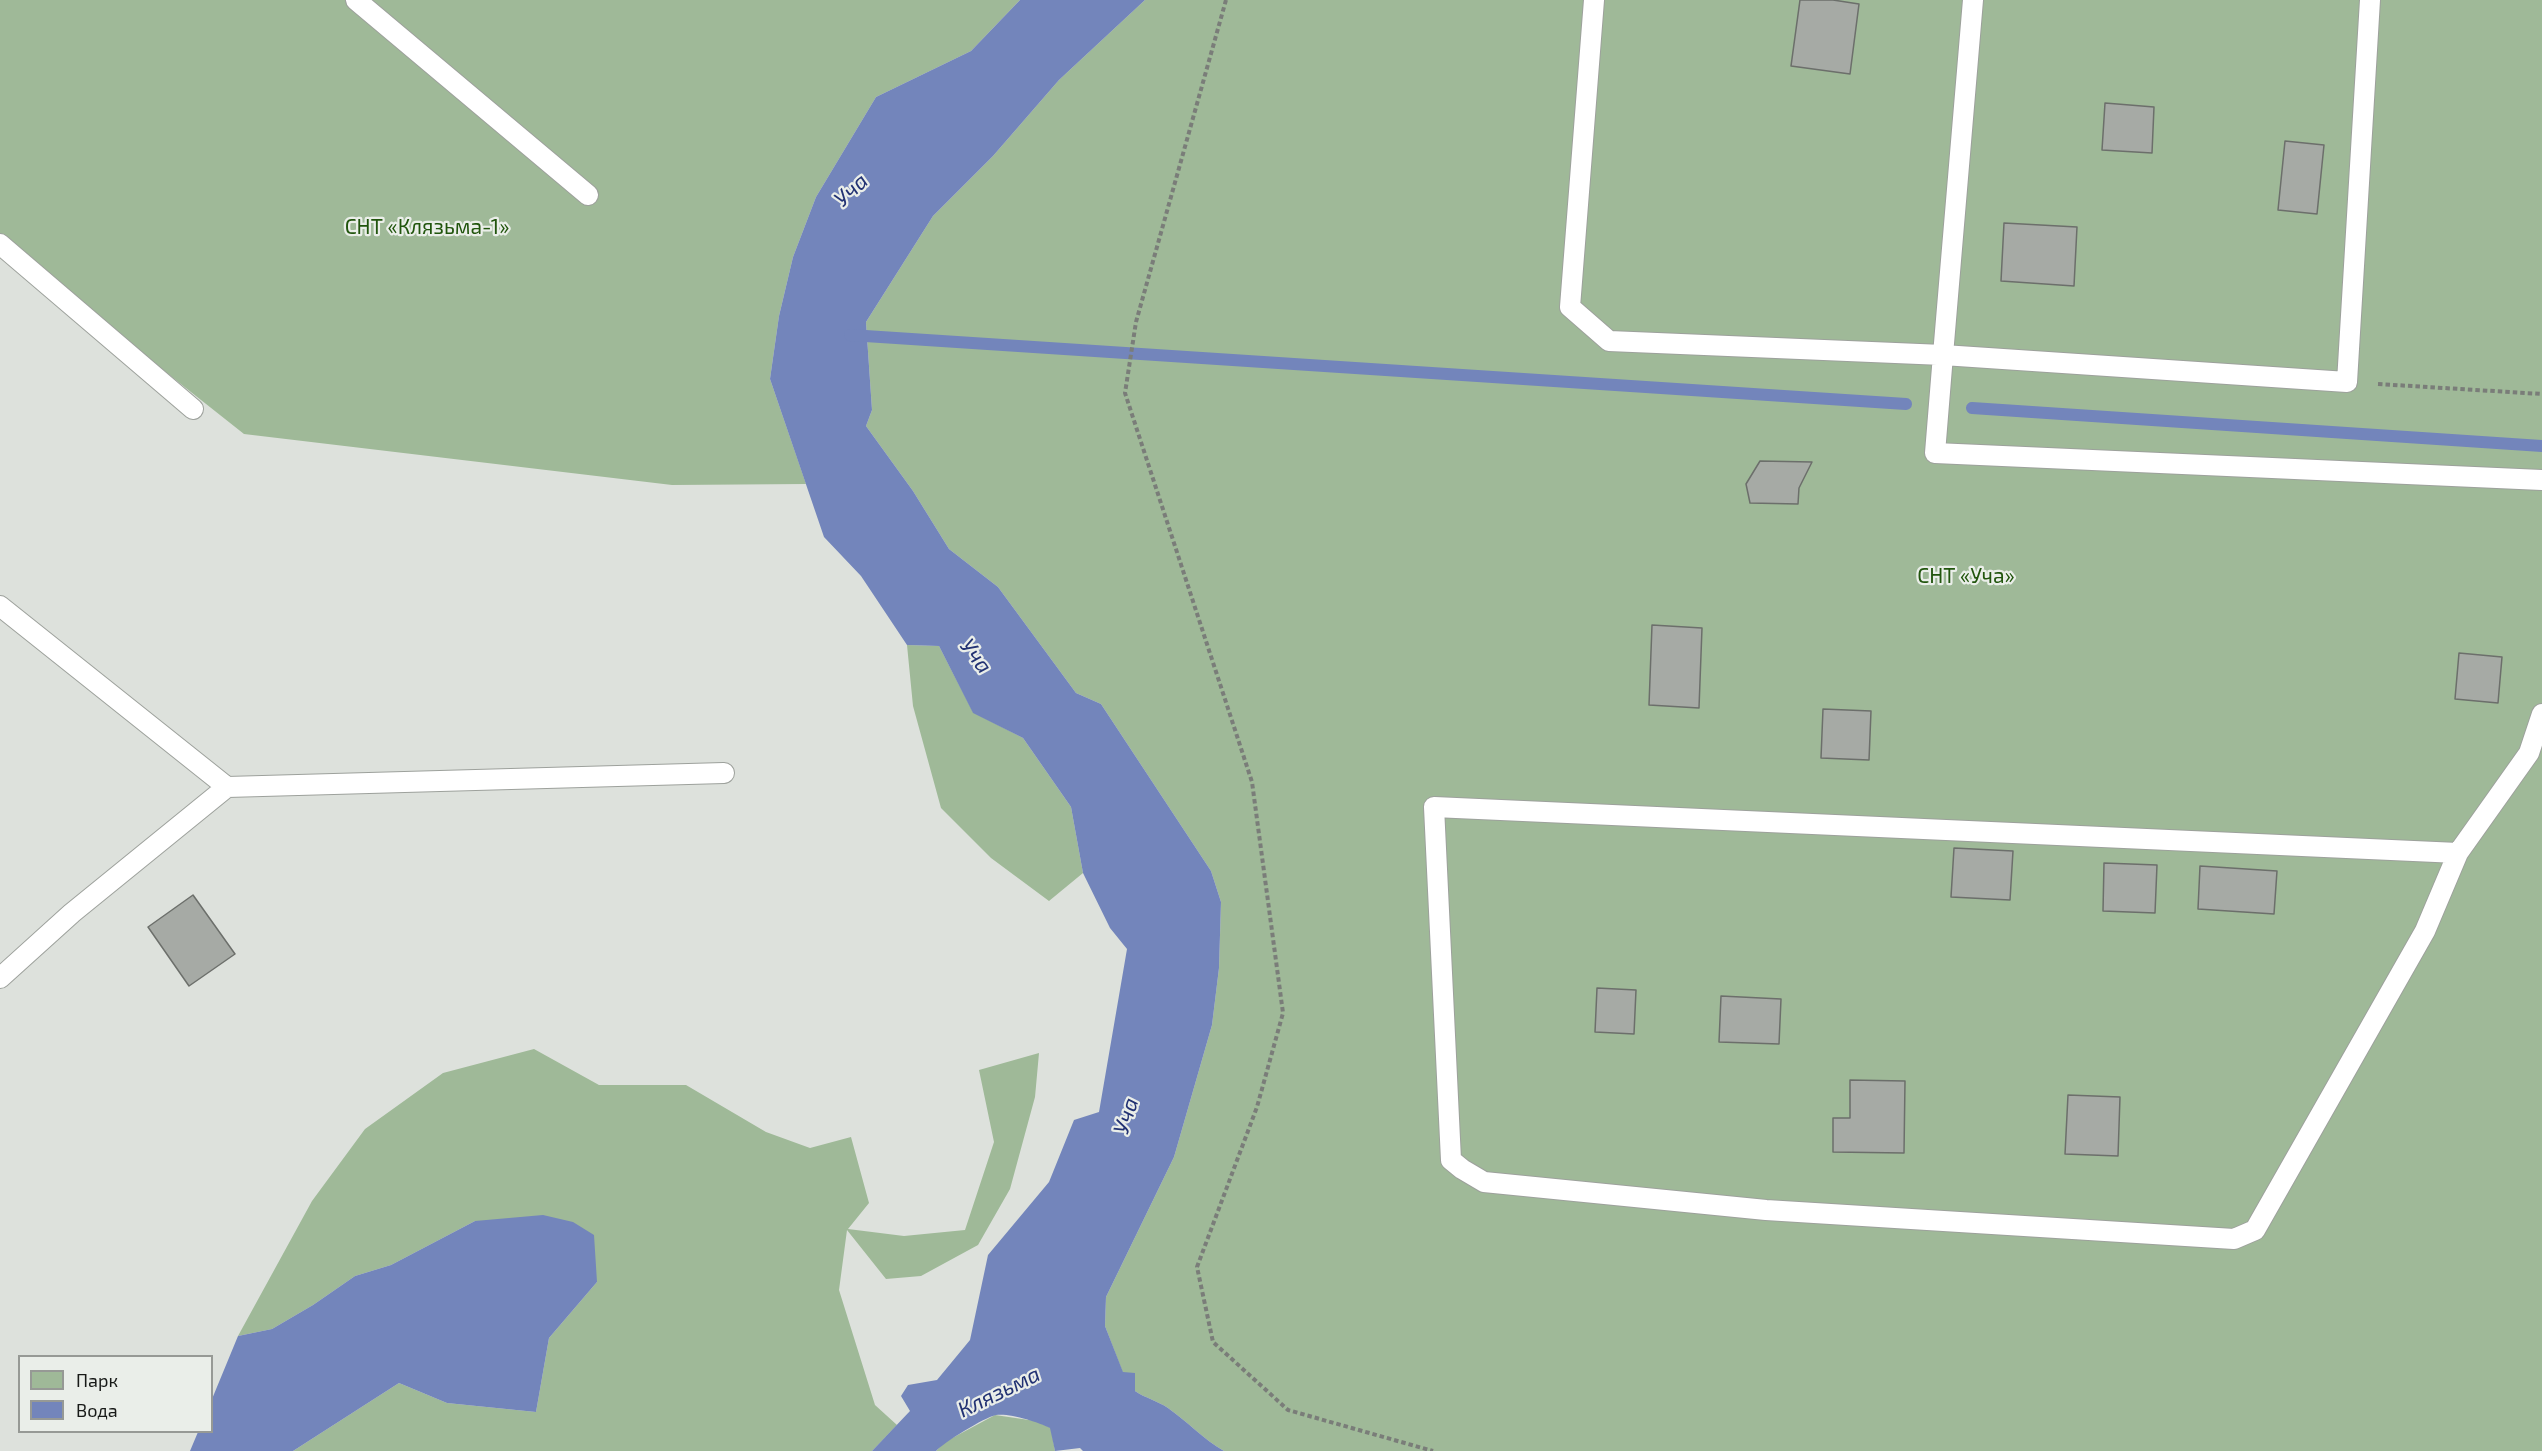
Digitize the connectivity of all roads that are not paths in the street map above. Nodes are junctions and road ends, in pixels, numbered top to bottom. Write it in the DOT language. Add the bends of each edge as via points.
graph roads {
  1 [pos="356,0"];
  2 [pos="1594,0"];
  3 [pos="1973,0"];
  4 [pos="2370,0"];
  5 [pos="588,195"];
  6 [pos="0,243"];
  7 [pos="1943,355"];
  8 [pos="193,409"];
  9 [pos="2542,480"];
  10 [pos="0,606"];
  11 [pos="2542,714"];
  12 [pos="724,773"];
  13 [pos="226,787"];
  14 [pos="2458,853"];
  15 [pos="0,978"];
  1 -- 5 [label="lane"];
  2 -- 7 [label="lane" via="1570,307 1609,341"];
  3 -- 7 [label="lane"];
  4 -- 7 [label="lane" via="2348,382"];
  6 -- 8 [label="lane"];
  7 -- 9 [label="lane" via="1935,453"];
  10 -- 13 [label="lane"];
  11 -- 14 [label="lane" via="2529,753"];
  12 -- 13 [label="lane"];
  13 -- 15 [label="lane" via="72,913"];
  14 -- 14 [label="lane" via="2425,931 2255,1230 2234,1239 1766,1210 1484,1182 1451,1160 1434,807"];
}
